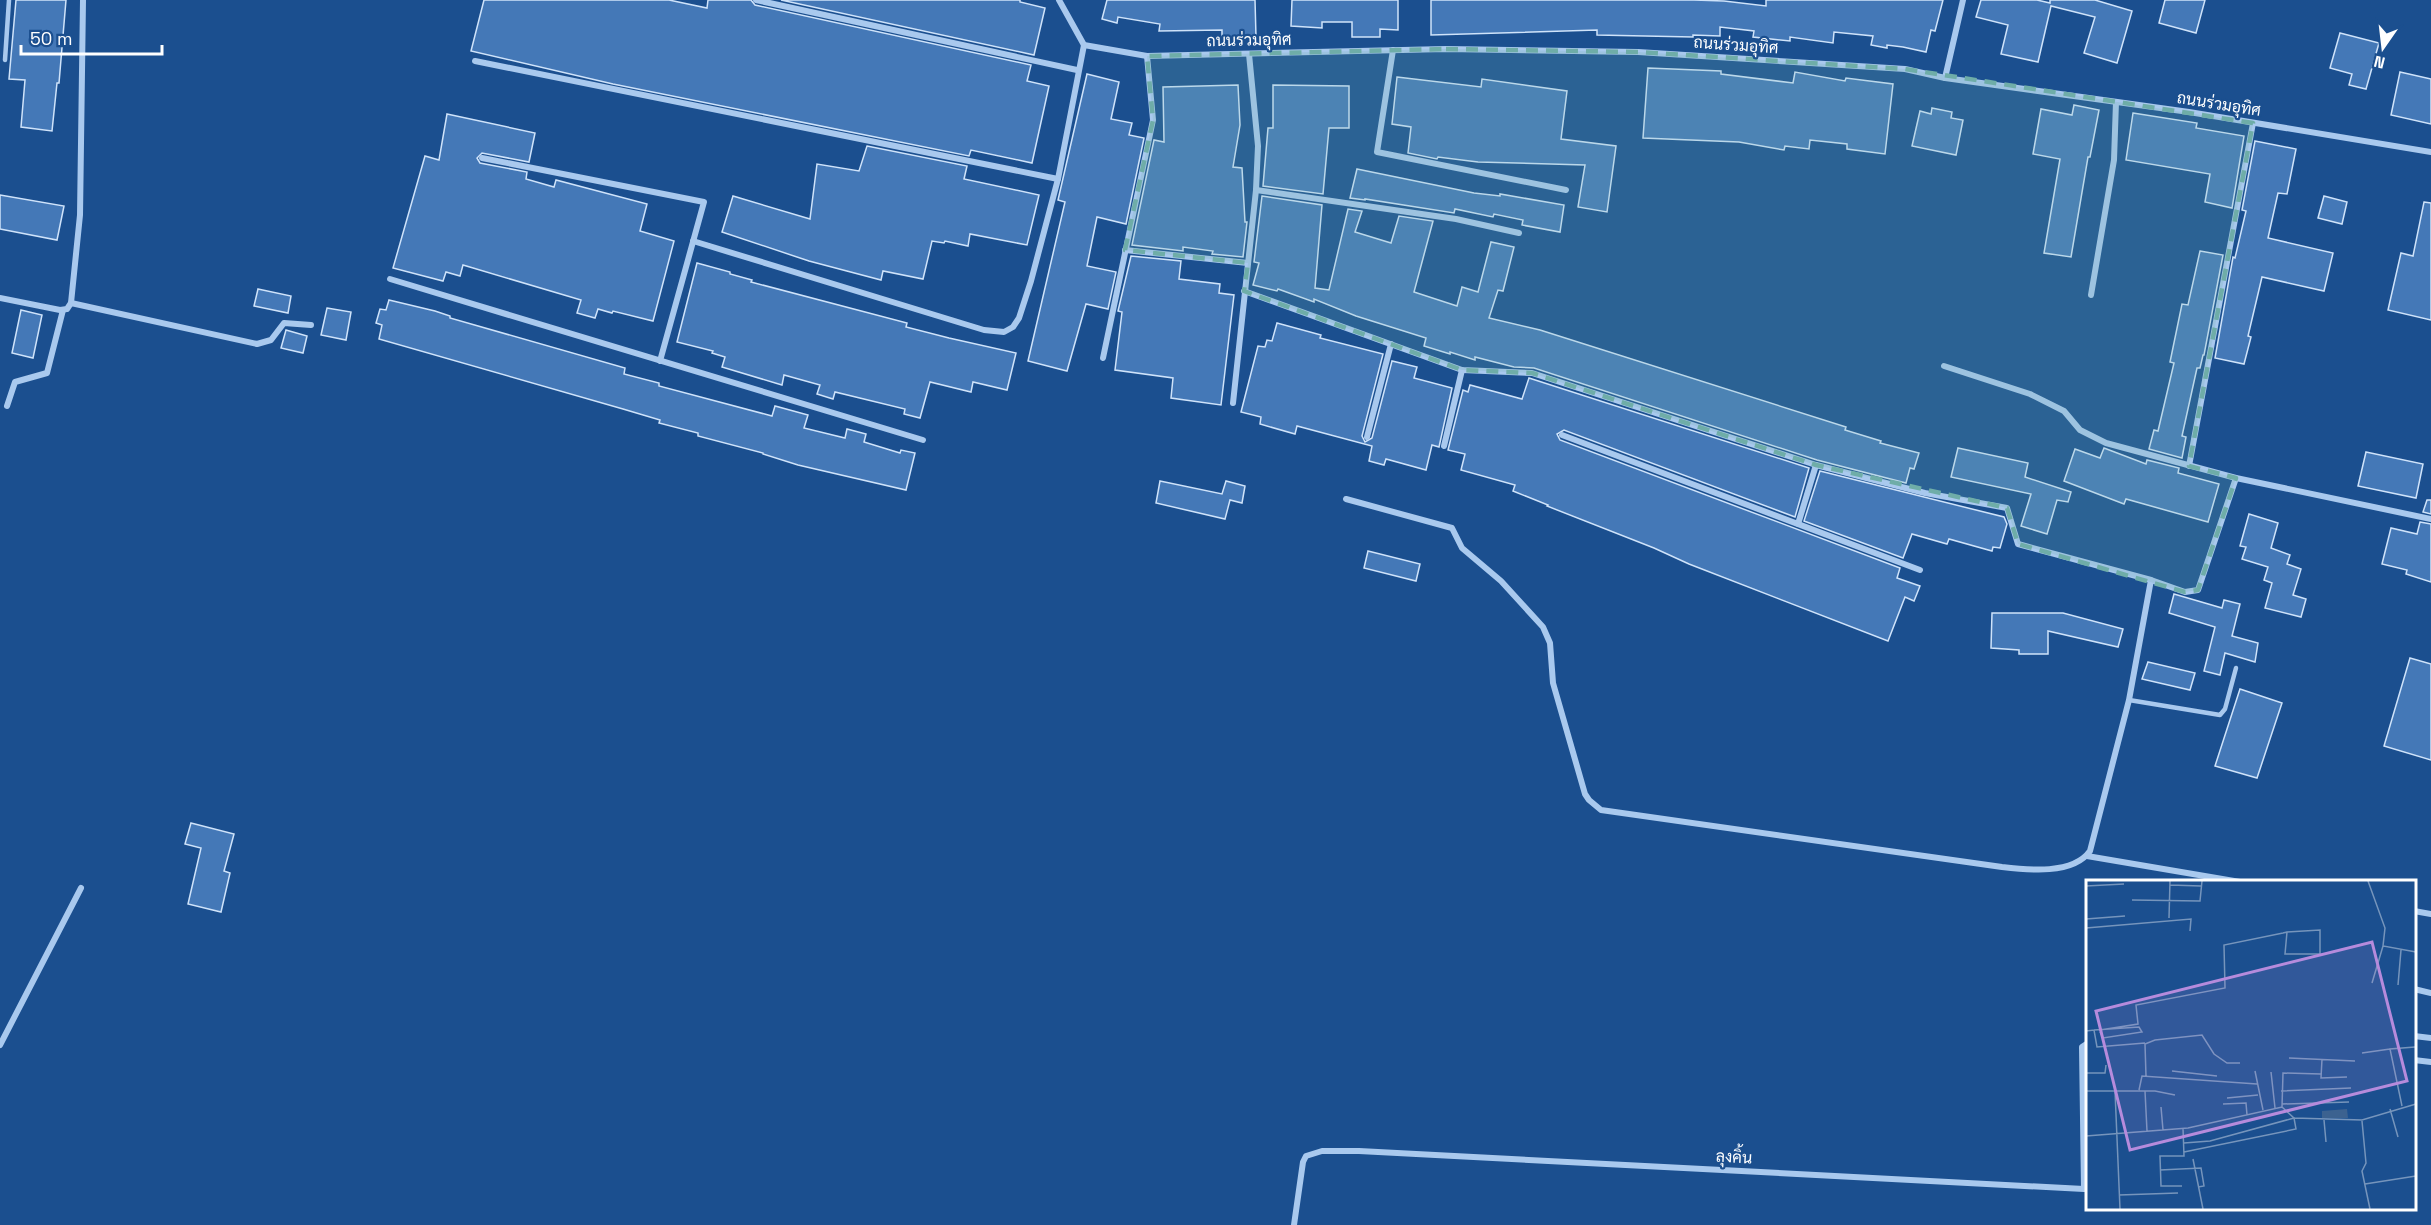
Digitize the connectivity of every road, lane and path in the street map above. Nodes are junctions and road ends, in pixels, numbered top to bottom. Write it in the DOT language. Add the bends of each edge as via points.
graph roads {
  1 [pos="9,0"];
  2 [pos="83,0"];
  3 [pos="756,0"];
  4 [pos="1059,0"];
  5 [pos="1963,0"];
  6 [pos="1084,45"];
  7 [pos="1393,50"];
  8 [pos="1249,54"];
  9 [pos="1146,56"];
  10 [pos="4,60"];
  11 [pos="475,61"];
  12 [pos="1077,70"];
  13 [pos="1945,78"];
  14 [pos="2116,102"];
  15 [pos="2253,123"];
  16 [pos="2431,152"];
  17 [pos="482,158"];
  18 [pos="1058,179"];
  19 [pos="1256,190"];
  20 [pos="1566,190"];
  21 [pos="1519,233"];
  22 [pos="693,241"];
  23 [pos="1125,250"];
  24 [pos="1248,263"];
  25 [pos="390,279"];
  26 [pos="1244,291"];
  27 [pos="2091,295"];
  28 [pos="0,298"];
  29 [pos="71,303"];
  30 [pos="63,310"];
  31 [pos="311,325"];
  32 [pos="1390,344"];
  33 [pos="1102,358"];
  34 [pos="660,361"];
  35 [pos="1944,366"];
  36 [pos="1462,370"];
  37 [pos="1233,402"];
  38 [pos="7,406"];
  39 [pos="1562,435"];
  40 [pos="1367,437"];
  41 [pos="923,440"];
  42 [pos="1444,446"];
  43 [pos="1816,465"];
  44 [pos="2189,466"];
  45 [pos="2236,478"];
  46 [pos="1346,499"];
  47 [pos="2431,519"];
  48 [pos="1798,524"];
  49 [pos="1920,570"];
  50 [pos="2151,580"];
  51 [pos="2236,668"];
  52 [pos="2129,700"];
  53 [pos="2086,856"];
  54 [pos="2228,880"];
  55 [pos="81,888"];
  56 [pos="2416,911"];
  57 [pos="2431,914"];
  58 [pos="2416,989"];
  59 [pos="2431,993"];
  60 [pos="2416,1036"];
  61 [pos="2431,1038"];
  62 [pos="2086,1044"];
  63 [pos="0,1045"];
  64 [pos="2416,1060"];
  65 [pos="2431,1062"];
  66 [pos="1294,1225"];
  1 -- 10 [label="lane"];
  2 -- 29 [label="street" via="80,215"];
  3 -- 12 [label="street"];
  4 -- 6 [label="street"];
  5 -- 13 [label="street"];
  6 -- 9 [label="street, ถนนร่วมอุทิศ"];
  6 -- 12 [label="street"];
  7 -- 8 [label="street, ถนนร่วมอุทิศ"];
  7 -- 13 [label="street, ถนนร่วมอุทิศ" via="1638,52 1905,69"];
  7 -- 20 [label="street" via="1377,152"];
  8 -- 9 [label="street, ถนนร่วมอุทิศ"];
  8 -- 19 [label="street" via="1258,146"];
  9 -- 23 [label="street" via="1153,120"];
  11 -- 18 [label="street"];
  12 -- 18 [label="street"];
  13 -- 14 [label="street, ถนนร่วมอุทิศ"];
  14 -- 15 [label="street, ถนนร่วมอุทิศ"];
  14 -- 27 [label="street" via="2114,160"];
  15 -- 16 [label="street, ถนนร่วมอุทิศ"];
  15 -- 44 [label="street"];
  17 -- 22 [label="street" via="704,202"];
  18 -- 22 [label="street" via="1018,318 1004,332 984,330"];
  19 -- 21 [label="street" via="1456,219"];
  19 -- 24 [label="street"];
  22 -- 34 [label="street"];
  23 -- 24 [label="street"];
  23 -- 33 [label="street"];
  24 -- 26 [label="street"];
  25 -- 34 [label="street"];
  26 -- 32 [label="street"];
  26 -- 37 [label="street"];
  28 -- 30 [label="street"];
  29 -- 30 [label="street"];
  29 -- 31 [label="street" via="256,344 270,340 284,323"];
  30 -- 38 [label="street" via="48,371 15,382"];
  32 -- 36 [label="street"];
  32 -- 40 [label="street"];
  34 -- 41 [label="street"];
  35 -- 44 [label="street" via="2049,403 2064,411 2080,430 2093,438"];
  36 -- 42 [label="street"];
  36 -- 43 [label="street" via="1532,373"];
  39 -- 48 [label="street"];
  43 -- 48 [label="street"];
  43 -- 50 [label="street" via="1925,493 2007,508 2018,544"];
  44 -- 45 [label="street"];
  45 -- 47 [label="street"];
  45 -- 50 [label="street" via="2198,590 2185,592"];
  46 -- 53 [label="street" via="1452,528 1462,548 1540,622 1550,643 1553,683 1585,794 1600,810 2002,867 2057,867"];
  48 -- 49 [label="street"];
  50 -- 52 [label="street"];
  51 -- 52 [label="lane" via="2220,715"];
  52 -- 53 [label="street" via="2092,846"];
  53 -- 54 [label="street"];
  55 -- 63 [label="street"];
  56 -- 57 [label="street"];
  58 -- 59 [label="street"];
  60 -- 61 [label="street"];
  62 -- 66 [label="street, ลุงคิ้น" via="2082,1047 2084,1189 1331,1150 1314,1152 1303,1162"];
  64 -- 65 [label="street"];
}
